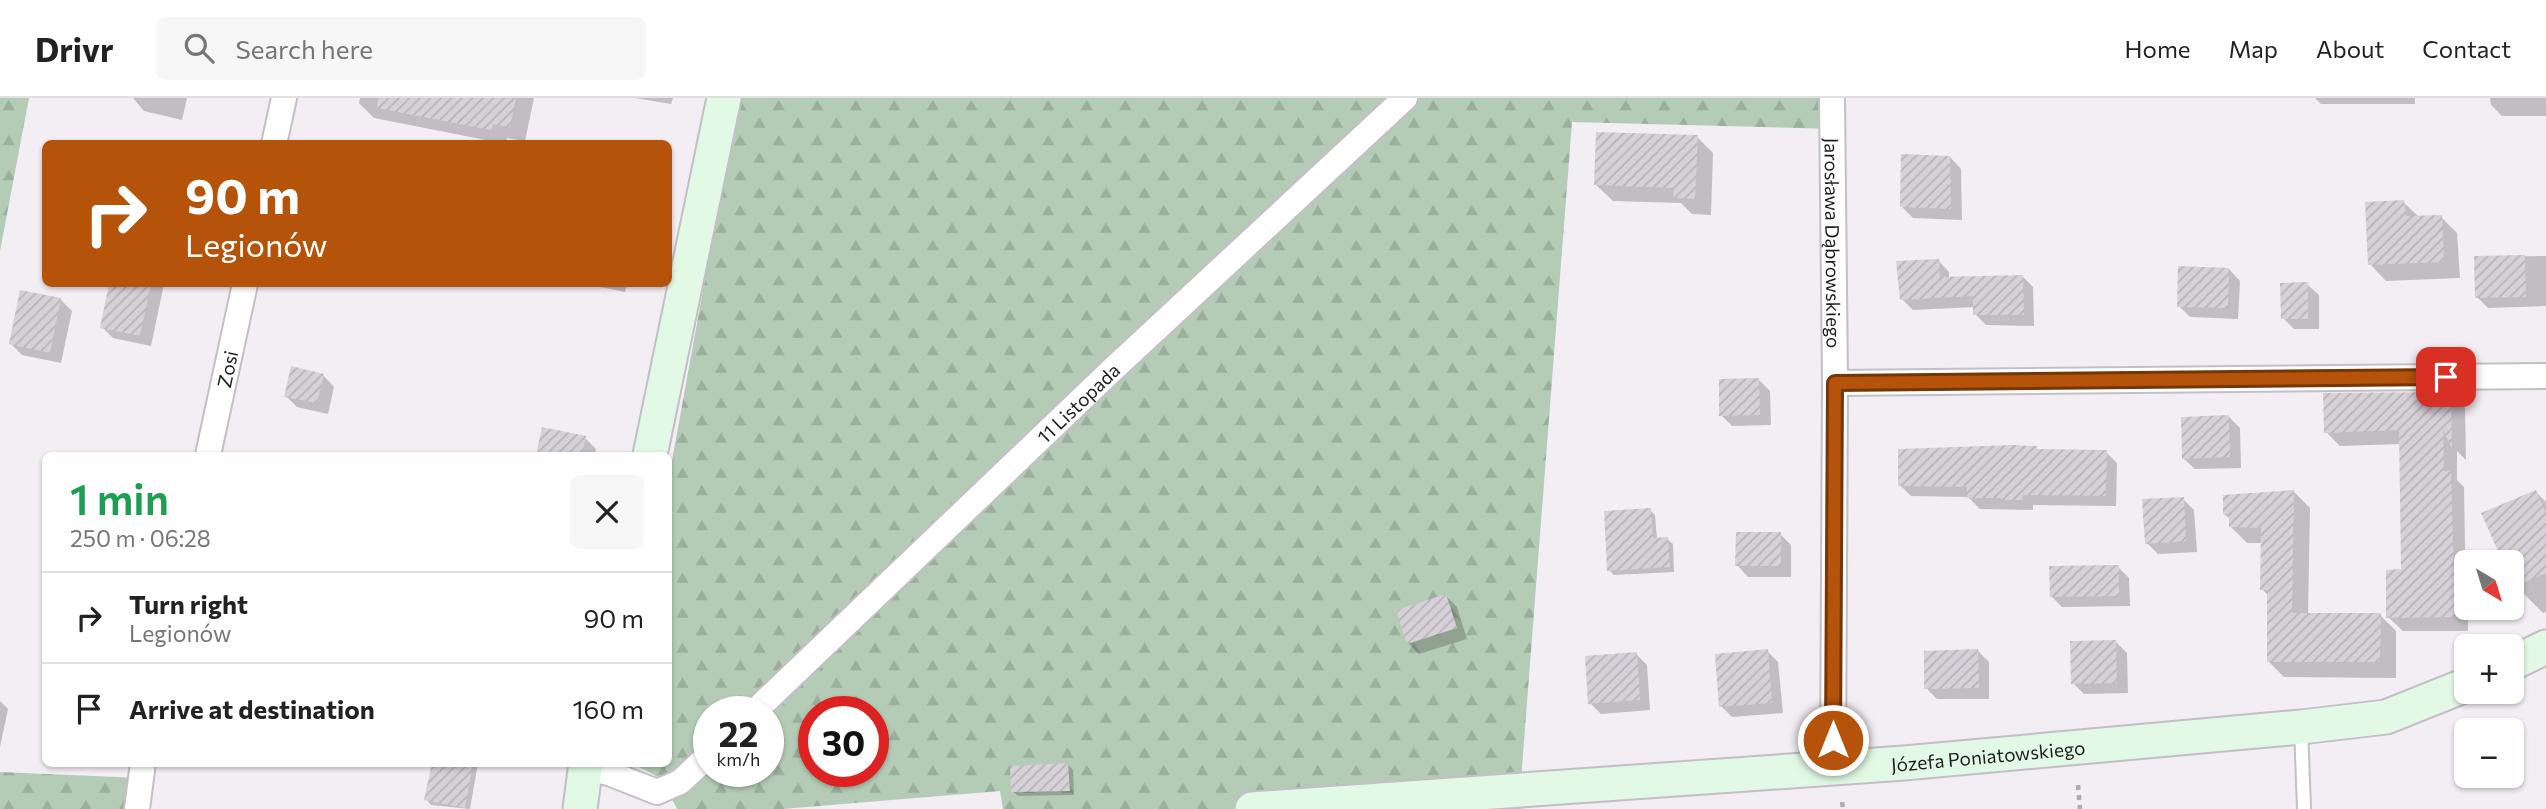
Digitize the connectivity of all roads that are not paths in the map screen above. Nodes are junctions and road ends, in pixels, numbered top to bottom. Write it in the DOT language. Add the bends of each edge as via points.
graph roads {
  1 [pos="284,98"];
  2 [pos="724,98"];
  3 [pos="1405,98"];
  4 [pos="1832,98"];
  5 [pos="275,140"];
  6 [pos="244,287"];
  7 [pos="2546,376"];
  8 [pos="1835,383"];
  9 [pos="209,452"];
  10 [pos="651,452"];
  11 [pos="2546,647"];
  12 [pos="2524,658"];
  13 [pos="2454,690"];
  14 [pos="771,696"];
  15 [pos="2301,727"];
  16 [pos="142,767"];
  17 [pos="586,767"];
  18 [pos="591,767"];
  19 [pos="1833,767"];
  20 [pos="693,770"];
  21 [pos="137,809"];
  22 [pos="580,809"];
  23 [pos="1252,809"];
  24 [pos="2304,809"];
  1 -- 5 [label="street"];
  2 -- 10 [label="street"];
  3 -- 14 [label="street, 11 Listopada"];
  4 -- 8 [label="street, Jarosława Dąbrowskiego"];
  6 -- 9 [label="street, Zosi"];
  7 -- 8 [label="street"];
  8 -- 19 [label="street, Jarosława Dąbrowskiego"];
  11 -- 12 [label="street"];
  13 -- 15 [label="street, Józefa Poniatowskiego" via="2386,717"];
  15 -- 19 [label="street, Józefa Poniatowskiego"];
  15 -- 24 [label="lane"];
  16 -- 21 [label="street"];
  17 -- 22 [label="street"];
  18 -- 20 [label="street" via="657,792 680,782"];
  19 -- 23 [label="street, Józefa Poniatowskiego"];
}
